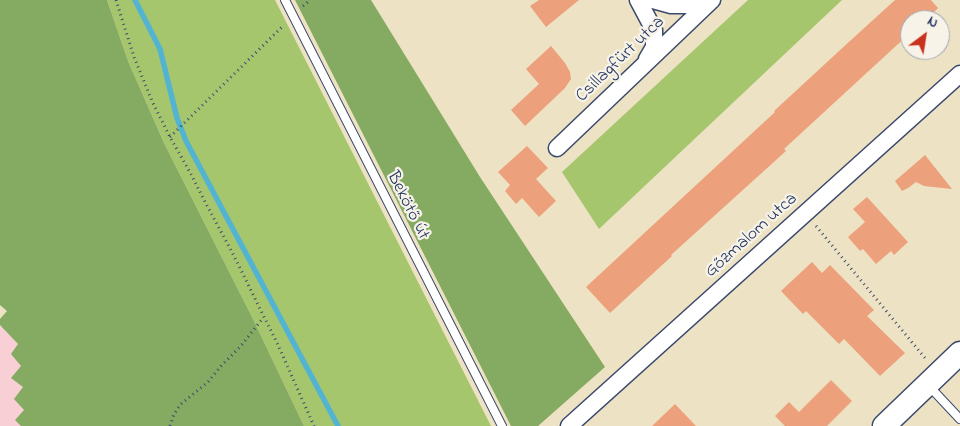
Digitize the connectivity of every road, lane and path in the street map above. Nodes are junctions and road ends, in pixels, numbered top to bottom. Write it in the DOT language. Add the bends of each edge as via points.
graph roads {
  1 [pos="116,0"];
  2 [pos="285,0"];
  3 [pos="638,0"];
  4 [pos="653,0"];
  5 [pos="703,0"];
  6 [pos="712,0"];
  7 [pos="293,16"];
  8 [pos="645,64"];
  9 [pos="960,74"];
  10 [pos="170,138"];
  11 [pos="557,148"];
  12 [pos="806,214"];
  13 [pos="263,318"];
  14 [pos="960,353"];
  15 [pos="929,363"];
  16 [pos="927,385"];
  17 [pos="959,418"];
  18 [pos="170,426"];
  19 [pos="314,426"];
  20 [pos="502,426"];
  21 [pos="569,426"];
  22 [pos="884,426"];
  1 -- 10 [label="path" via="134,57"];
  2 -- 7 [label="lane, Bekötő út"];
  3 -- 8 [label="street" via="654,30 654,47"];
  4 -- 5 [label="street" via="688,5"];
  6 -- 8 [label="street, Csillagfürt utca"];
  7 -- 10 [label="path"];
  7 -- 20 [label="lane, Bekötő út"];
  8 -- 11 [label="street, Csillagfürt utca"];
  9 -- 12 [label="street, Gőzmalom utca"];
  10 -- 13 [label="path" via="232,252"];
  12 -- 15 [label="path"];
  12 -- 21 [label="street, Gőzmalom utca"];
  13 -- 18 [label="path" via="208,382 182,404"];
  13 -- 19 [label="path"];
  14 -- 16 [label="street"];
  16 -- 17 [label="lane"];
  16 -- 22 [label="street"];
}
